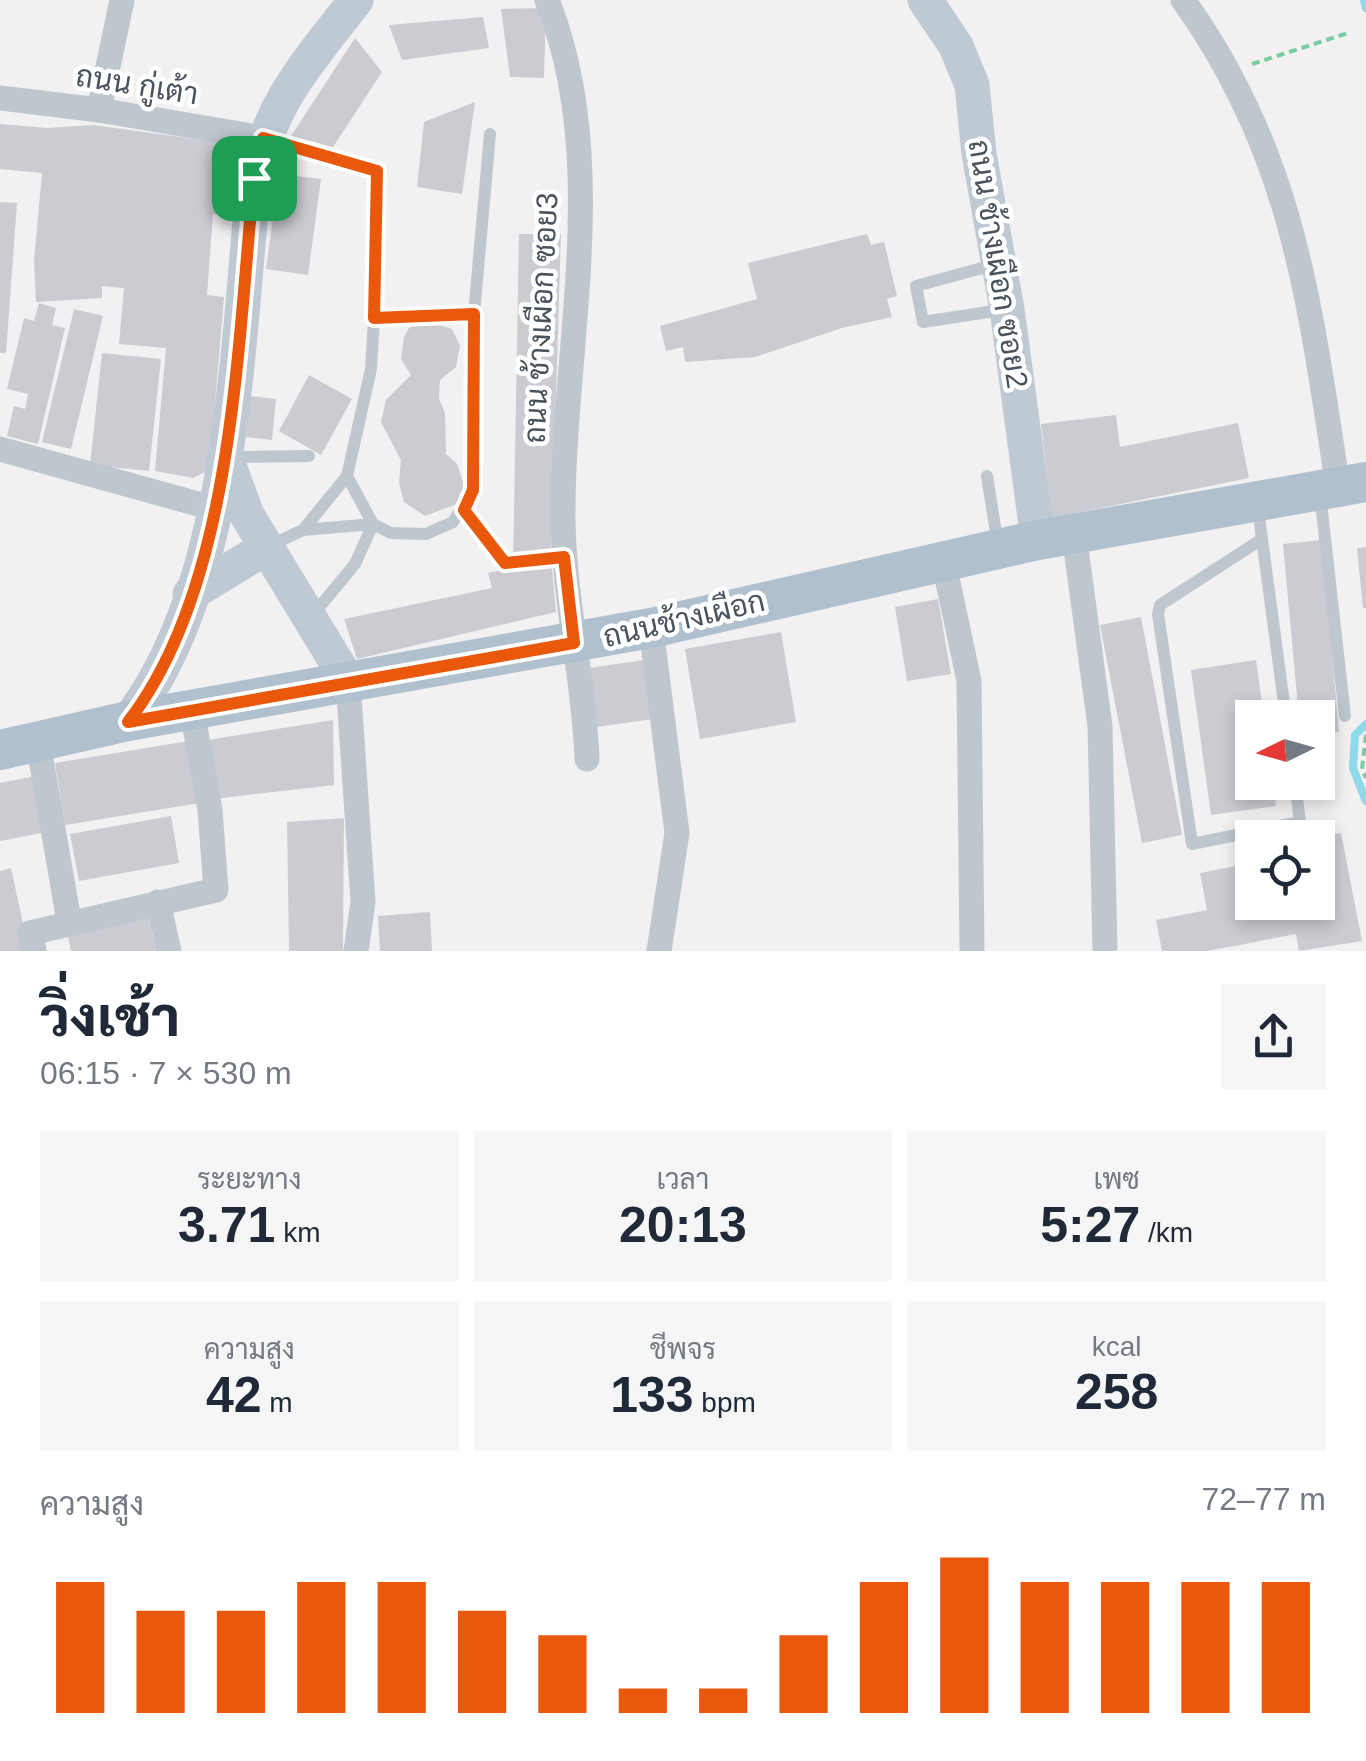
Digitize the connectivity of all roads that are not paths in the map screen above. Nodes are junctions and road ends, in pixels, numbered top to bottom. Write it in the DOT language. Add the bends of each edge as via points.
graph roads {
  1 [pos="122,0"];
  2 [pos="356,0"];
  3 [pos="547,0"];
  4 [pos="925,0"];
  5 [pos="1183,0"];
  6 [pos="0,98"];
  7 [pos="100,110"];
  8 [pos="490,134"];
  9 [pos="263,138"];
  10 [pos="1000,263"];
  11 [pos="1006,309"];
  12 [pos="474,314"];
  13 [pos="374,318"];
  14 [pos="0,449"];
  15 [pos="309,456"];
  16 [pos="226,457"];
  17 [pos="347,476"];
  18 [pos="987,476"];
  19 [pos="1341,487"];
  20 [pos="216,509"];
  21 [pos="1260,520"];
  22 [pos="373,524"];
  23 [pos="303,530"];
  24 [pos="1056,537"];
  25 [pos="267,547"];
  26 [pos="998,548"];
  27 [pos="943,559"];
  28 [pos="190,594"];
  29 [pos="311,618"];
  30 [pos="651,628"];
  31 [pos="574,643"];
  32 [pos="348,681"];
  33 [pos="1284,700"];
  34 [pos="192,711"];
  35 [pos="1345,716"];
  36 [pos="128,722"];
  37 [pos="19,746"];
  38 [pos="588,760"];
  39 [pos="1297,800"];
  40 [pos="158,902"];
  41 [pos="69,921"];
  42 [pos="34,951"];
  43 [pos="169,951"];
  44 [pos="356,951"];
  45 [pos="659,951"];
  46 [pos="972,951"];
  47 [pos="1104,951"];
  1 -- 7 [label="street"];
  2 -- 9 [label="street" via="280,99"];
  3 -- 31 [label="street, ถนน ช้างเผือก ซอย3" via="557,24 580,164 564,557"];
  4 -- 10 [label="street, ถนน ช้างเผือก ซอย2" via="972,85"];
  5 -- 19 [label="street" via="1258,128 1279,184 1307,282"];
  6 -- 7 [label="street, ถนน กู่เต้า"];
  7 -- 9 [label="street, ถนน กู่เต้า"];
  8 -- 12 [label="lane"];
  9 -- 13 [label="lane" via="377,171"];
  9 -- 16 [label="street"];
  10 -- 11 [label="street, ถนน ช้างเผือก ซอย2"];
  10 -- 11 [label="lane" via="916,286 923,322"];
  11 -- 24 [label="street, ถนน ช้างเผือก ซอย2"];
  12 -- 13 [label="lane"];
  12 -- 22 [label="lane" via="473,490 464,510 426,534"];
  13 -- 17 [label="lane" via="371,369"];
  14 -- 20 [label="street"];
  15 -- 16 [label="lane"];
  16 -- 20 [label="street"];
  16 -- 25 [label="street" via="235,490"];
  17 -- 22 [label="lane"];
  17 -- 23 [label="lane"];
  18 -- 26 [label="lane"];
  19 -- 21 [label="main road, ถนนช้างเผือก"];
  19 -- 35 [label="lane"];
  20 -- 28 [label="street"];
  21 -- 24 [label="main road, ถนนช้างเผือก"];
  21 -- 33 [label="lane"];
  21 -- 39 [label="lane" via="1164,601 1158,614 1192,844 1300,822"];
  22 -- 23 [label="lane"];
  22 -- 29 [label="lane" via="347,575"];
  23 -- 25 [label="lane"];
  24 -- 26 [label="main road, ถนนช้างเผือก"];
  24 -- 47 [label="street, ถนน ช้างเผือก ซอย2" via="1100,726"];
  25 -- 28 [label="street"];
  25 -- 29 [label="street"];
  26 -- 27 [label="main road, ถนนช้างเผือก"];
  27 -- 30 [label="main road, ถนนช้างเผือก"];
  27 -- 46 [label="street" via="969,680"];
  28 -- 36 [label="street" via="152,692"];
  29 -- 32 [label="street"];
  30 -- 31 [label="main road, ถนนช้างเผือก"];
  30 -- 45 [label="street" via="677,833"];
  31 -- 32 [label="main road, ถนนช้างเผือก"];
  31 -- 38 [label="street, ถนน ช้างเผือก ซอย3"];
  32 -- 34 [label="main road, ถนนช้างเผือก"];
  32 -- 44 [label="street" via="362,902"];
  34 -- 36 [label="main road, ถนนช้างเผือก"];
  34 -- 40 [label="street" via="216,890"];
  36 -- 37 [label="main road, ถนนช้างเผือก"];
  37 -- 41 [label="street"];
  40 -- 41 [label="street"];
  40 -- 43 [label="street"];
  41 -- 42 [label="street" via="30,932"];
}
